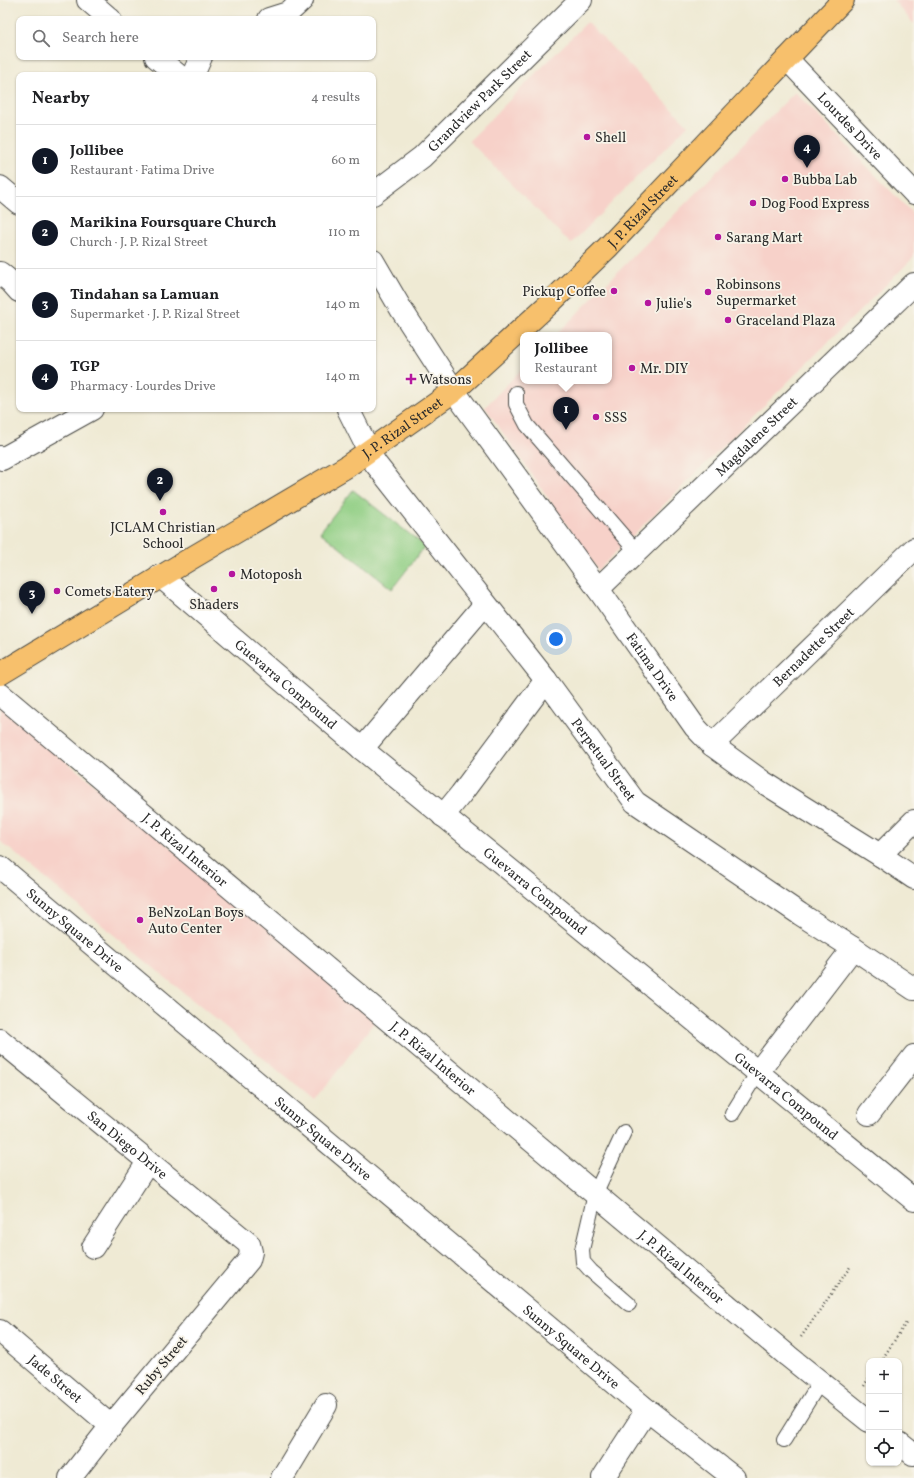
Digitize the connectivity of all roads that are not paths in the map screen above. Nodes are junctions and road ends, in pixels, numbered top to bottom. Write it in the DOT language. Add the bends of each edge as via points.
graph roads {
  1 [pos="88,0"];
  2 [pos="302,0"];
  3 [pos="581,0"];
  4 [pos="843,0"];
  5 [pos="107,16"];
  6 [pos="278,16"];
  7 [pos="787,59"];
  8 [pos="160,60"];
  9 [pos="200,60"];
  10 [pos="174,72"];
  11 [pos="194,72"];
  12 [pos="0,187"];
  13 [pos="376,192"];
  14 [pos="914,192"];
  15 [pos="16,200"];
  16 [pos="376,266"];
  17 [pos="0,273"];
  18 [pos="914,284"];
  19 [pos="16,288"];
  20 [pos="454,391"];
  21 [pos="516,393"];
  22 [pos="86,412"];
  23 [pos="350,412"];
  24 [pos="369,450"];
  25 [pos="1,458"];
  26 [pos="914,549"];
  27 [pos="636,551"];
  28 [pos="160,576"];
  29 [pos="598,589"];
  30 [pos="485,604"];
  31 [pos="0,674"];
  32 [pos="546,680"];
  33 [pos="0,694"];
  34 [pos="712,745"];
  35 [pos="362,749"];
  36 [pos="443,816"];
  37 [pos="914,821"];
  38 [pos="880,855"];
  39 [pos="0,867"];
  40 [pos="914,878"];
  41 [pos="853,948"];
  42 [pos="914,989"];
  43 [pos="0,1040"];
  44 [pos="914,1056"];
  45 [pos="758,1072"];
  46 [pos="732,1114"];
  47 [pos="869,1114"];
  48 [pos="624,1132"];
  49 [pos="148,1162"];
  50 [pos="596,1194"];
  51 [pos="914,1200"];
  52 [pos="93,1247"];
  53 [pos="250,1252"];
  54 [pos="629,1304"];
  55 [pos="0,1331"];
  56 [pos="820,1382"];
  57 [pos="326,1405"];
  58 [pos="648,1410"];
  59 [pos="866,1418"];
  60 [pos="111,1426"];
  61 [pos="784,1440"];
  62 [pos="70,1478"];
  63 [pos="282,1478"];
  64 [pos="602,1478"];
  65 [pos="734,1478"];
  1 -- 5 [label="street"];
  2 -- 6 [label="street" via="288,13"];
  3 -- 13 [label="street, Grandview Park Street" via="422,157"];
  4 -- 7 [label="main road, J. P. Rizal Street"];
  7 -- 14 [label="street, Lourdes Drive"];
  7 -- 20 [label="main road, J. P. Rizal Street" via="609,246"];
  8 -- 10 [label="street"];
  9 -- 11 [label="street"];
  12 -- 15 [label="street"];
  16 -- 20 [label="street, Fatima Drive"];
  17 -- 19 [label="street"];
  18 -- 27 [label="street, Magdalene Street"];
  20 -- 24 [label="main road, J. P. Rizal Street"];
  20 -- 29 [label="street, Fatima Drive"];
  21 -- 27 [label="lane" via="516,404 527,425"];
  22 -- 25 [label="street"];
  23 -- 24 [label="street, Perpetual Street"];
  24 -- 28 [label="main road, J. P. Rizal Street" via="346,467"];
  24 -- 30 [label="street, Perpetual Street" via="375,463"];
  26 -- 34 [label="street, Bernadette Street"];
  27 -- 29 [label="street, Magdalene Street"];
  28 -- 31 [label="main road, J. P. Rizal Street"];
  28 -- 35 [label="street, Guevarra Compound"];
  29 -- 34 [label="street, Fatima Drive" via="695,727"];
  30 -- 32 [label="street, Perpetual Street"];
  30 -- 35 [label="street"];
  32 -- 36 [label="street"];
  32 -- 41 [label="street, Perpetual Street" via="635,802"];
  33 -- 50 [label="street, J. P. Rizal Interior"];
  34 -- 38 [label="street, Fatima Drive" via="763,782"];
  35 -- 36 [label="street, Guevarra Compound"];
  36 -- 45 [label="street, Guevarra Compound"];
  37 -- 38 [label="street"];
  38 -- 40 [label="street, Fatima Drive"];
  39 -- 58 [label="street, Sunny Square Drive"];
  41 -- 42 [label="street, Perpetual Street"];
  41 -- 45 [label="street"];
  43 -- 49 [label="street, San Diego Drive"];
  44 -- 47 [label="street"];
  45 -- 46 [label="lane"];
  45 -- 51 [label="street, Guevarra Compound"];
  48 -- 50 [label="lane"];
  49 -- 52 [label="street"];
  49 -- 53 [label="street, San Diego Drive" via="249,1244"];
  50 -- 54 [label="lane" via="582,1250 583,1262"];
  50 -- 56 [label="street, J. P. Rizal Interior"];
  53 -- 60 [label="street, Ruby Street" via="249,1260"];
  55 -- 60 [label="street, Jade Street"];
  56 -- 59 [label="street, J. P. Rizal Interior"];
  56 -- 61 [label="lane"];
  57 -- 63 [label="street"];
  58 -- 64 [label="street"];
  58 -- 65 [label="street, Sunny Square Drive"];
  60 -- 62 [label="street, Ruby Street"];
}
